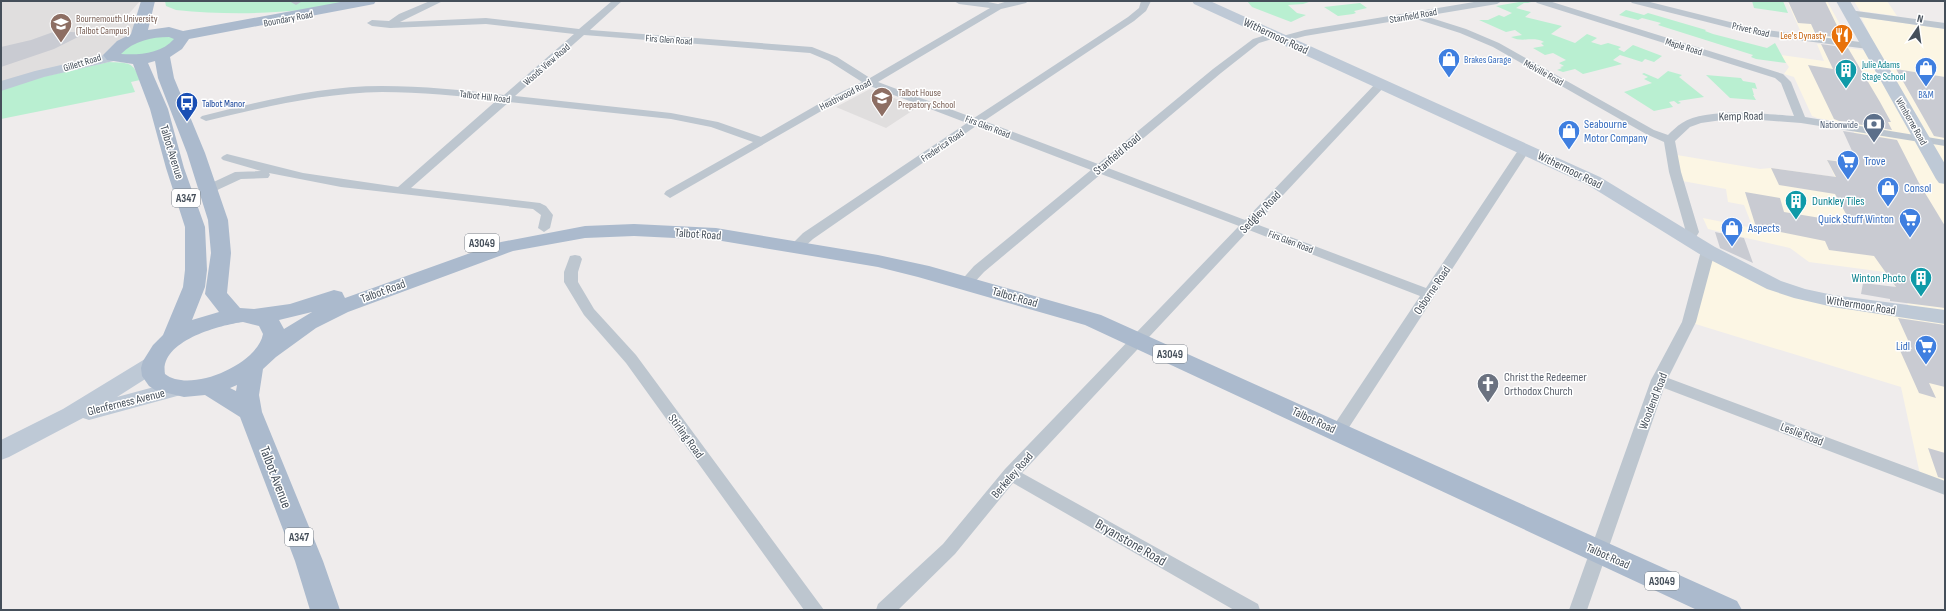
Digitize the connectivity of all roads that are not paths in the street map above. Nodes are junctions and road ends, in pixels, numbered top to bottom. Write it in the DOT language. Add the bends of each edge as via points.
graph roads {
  1 [pos="149,1"];
  2 [pos="369,1"];
  3 [pos="438,1"];
  4 [pos="617,1"];
  5 [pos="959,1"];
  6 [pos="1023,1"];
  7 [pos="1146,1"];
  8 [pos="1199,1"];
  9 [pos="1496,1"];
  10 [pos="1540,1"];
  11 [pos="1635,1"];
  12 [pos="998,7"];
  13 [pos="1846,7"];
  14 [pos="1413,15"];
  15 [pos="372,23"];
  16 [pos="390,25"];
  17 [pos="1945,26"];
  18 [pos="581,32"];
  19 [pos="155,33"];
  20 [pos="138,37"];
  21 [pos="1278,37"];
  22 [pos="182,38"];
  23 [pos="1868,46"];
  24 [pos="165,53"];
  25 [pos="113,55"];
  26 [pos="139,59"];
  27 [pos="870,82"];
  28 [pos="1381,84"];
  29 [pos="1,86"];
  30 [pos="506,98"];
  31 [pos="206,118"];
  32 [pos="1801,120"];
  33 [pos="977,121"];
  34 [pos="1923,139"];
  35 [pos="1669,140"];
  36 [pos="762,141"];
  37 [pos="1945,143"];
  38 [pos="1525,148"];
  39 [pos="228,158"];
  40 [pos="1100,169"];
  41 [pos="1945,179"];
  42 [pos="318,180"];
  43 [pos="209,189"];
  44 [pos="402,190"];
  45 [pos="670,194"];
  46 [pos="1248,224"];
  47 [pos="544,228"];
  48 [pos="716,234"];
  49 [pos="1687,239"];
  50 [pos="796,247"];
  51 [pos="1708,251"];
  52 [pos="575,260"];
  53 [pos="966,283"];
  54 [pos="1429,294"];
  55 [pos="234,316"];
  56 [pos="256,316"];
  57 [pos="1945,317"];
  58 [pos="173,339"];
  59 [pos="1139,340"];
  60 [pos="260,359"];
  61 [pos="153,364"];
  62 [pos="1659,380"];
  63 [pos="208,385"];
  64 [pos="180,388"];
  65 [pos="250,412"];
  66 [pos="71,415"];
  67 [pos="1338,431"];
  68 [pos="1,451"];
  69 [pos="1011,474"];
  70 [pos="1945,488"];
  71 [pos="1597,552"];
  72 [pos="325,610"];
  73 [pos="815,610"];
  74 [pos="885,610"];
  75 [pos="1251,610"];
  76 [pos="1578,610"];
  77 [pos="1727,610"];
  1 -- 19 [label="main road"];
  1 -- 20 [label="main road"];
  2 -- 22 [label="main road, Boundary Road"];
  3 -- 16 [label="street" via="402,16"];
  4 -- 18 [label="street, Woods View Road"];
  5 -- 12 [label="street"];
  6 -- 12 [label="street, Heathwood Road"];
  7 -- 33 [label="street, Frederica Road" via="1142,9 1131,19"];
  8 -- 21 [label="street, Withermoor Road"];
  9 -- 14 [label="street, Stanfield Road"];
  10 -- 32 [label="street, Maple Road" via="1779,76 1786,82"];
  11 -- 23 [label="street, Privet Road" via="1758,32"];
  12 -- 27 [label="street, Heathwood Road"];
  13 -- 17 [label="street"];
  13 -- 23 [label="street, Wimborne Road"];
  14 -- 21 [label="street, Stanfield Road"];
  14 -- 35 [label="street, Melville Road" via="1496,45 1650,132"];
  15 -- 16 [label="street, Firs Glen Road"];
  16 -- 18 [label="street, Firs Glen Road" via="486,22"];
  18 -- 27 [label="street, Firs Glen Road" via="812,50 833,59"];
  18 -- 30 [label="street, Woods View Road"];
  19 -- 20 [label="main road"];
  19 -- 22 [label="main road" via="172,32"];
  20 -- 25 [label="main road" via="118,46"];
  21 -- 28 [label="street, Withermoor Road"];
  21 -- 40 [label="street, Stanfield Road" via="1256,41"];
  22 -- 24 [label="main road" via="177,46"];
  23 -- 34 [label="street, Wimborne Road"];
  24 -- 26 [label="main road"];
  24 -- 43 [label="main road, Talbot Avenue / A347" via="162,57 166,78"];
  25 -- 26 [label="main road" via="120,60"];
  25 -- 29 [label="street, Gillett Road"];
  26 -- 58 [label="main road, Talbot Avenue / A347" via="159,109 195,227 194,287"];
  27 -- 33 [label="street, Firs Glen Road"];
  27 -- 36 [label="street, Heathwood Road"];
  28 -- 38 [label="street, Withermoor Road"];
  28 -- 46 [label="street, Sedgley Road"];
  30 -- 31 [label="street, Talbot Hill Road" via="431,90 381,89 271,102"];
  30 -- 36 [label="street, Talbot Hill Road" via="702,122"];
  30 -- 44 [label="street, Woods View Road"];
  32 -- 34 [label="street, Kemp Road"];
  32 -- 35 [label="street, Kemp Road" via="1759,115 1716,116 1686,125"];
  33 -- 40 [label="street, Firs Glen Road"];
  33 -- 50 [label="street, Frederica Road" via="808,236"];
  34 -- 37 [label="street, Kemp Road"];
  34 -- 41 [label="street, Wimborne Road"];
  35 -- 49 [label="street" via="1675,172 1693,232"];
  36 -- 45 [label="street, Heathwood Road"];
  38 -- 49 [label="street, Withermoor Road" via="1594,181"];
  38 -- 54 [label="street, Osborne Road"];
  39 -- 42 [label="street" via="256,167"];
  40 -- 46 [label="street, Firs Glen Road"];
  40 -- 53 [label="street, Stanfield Road" via="979,269"];
  42 -- 43 [label="street" via="249,174 229,178"];
  42 -- 44 [label="street"];
  43 -- 55 [label="main road, Talbot Avenue / A347" via="221,236 216,294"];
  44 -- 47 [label="street" via="536,206 547,215"];
  46 -- 54 [label="street, Firs Glen Road"];
  46 -- 59 [label="street, Sedgley Road"];
  47 -- 48 [label="main road, A3049" via="594,223 631,223 665,225"];
  47 -- 56 [label="main road, A3049" via="501,237 312,305 292,311"];
  48 -- 50 [label="main road, Talbot Road / A3049"];
  48 -- 60 [label="main road, Talbot Road / A3049" via="608,230 563,235 508,246 330,311 308,323"];
  49 -- 51 [label="street, Withermoor Road"];
  50 -- 53 [label="main road, Talbot Road / A3049" via="922,270"];
  51 -- 57 [label="street, Withermoor Road" via="1774,284 1801,294 1875,308"];
  51 -- 62 [label="street, Woodend Road" via="1689,322"];
  52 -- 73 [label="street, Stirling Road" via="571,282 589,312 630,359"];
  53 -- 59 [label="main road, Talbot Road / A3049" via="1093,320"];
  54 -- 67 [label="street, Osborne Road"];
  55 -- 56 [label="main road, A347"];
  55 -- 58 [label="main road, A347" via="198,325"];
  56 -- 60 [label="main road, A347" via="270,322 275,329 274,342"];
  58 -- 61 [label="main road, A347" via="160,352"];
  59 -- 67 [label="main road, Talbot Road / A3049"];
  59 -- 69 [label="street, Berkeley Road"];
  60 -- 63 [label="main road, Talbot Road" via="232,377"];
  60 -- 65 [label="main road, Talbot Avenue / A347" via="247,395"];
  61 -- 64 [label="main road" via="153,373 157,380 167,386"];
  61 -- 66 [label="street, Glenferness Avenue"];
  62 -- 70 [label="street, Leslie Road"];
  62 -- 71 [label="street, Woodend Road"];
  63 -- 64 [label="main road, Talbot Road"];
  63 -- 65 [label="main road"];
  64 -- 66 [label="street, Glenferness Avenue" via="93,412"];
  65 -- 72 [label="main road, Talbot Avenue / A347" via="309,561"];
  66 -- 68 [label="street, Glenferness Avenue"];
  67 -- 71 [label="main road, Talbot Road / A3049"];
  69 -- 74 [label="street, Berkeley Road" via="949,549"];
  69 -- 75 [label="street, Bryanstone Road"];
  71 -- 76 [label="street, Woodend Road"];
  71 -- 77 [label="main road, Talbot Road / A3049"];
}
